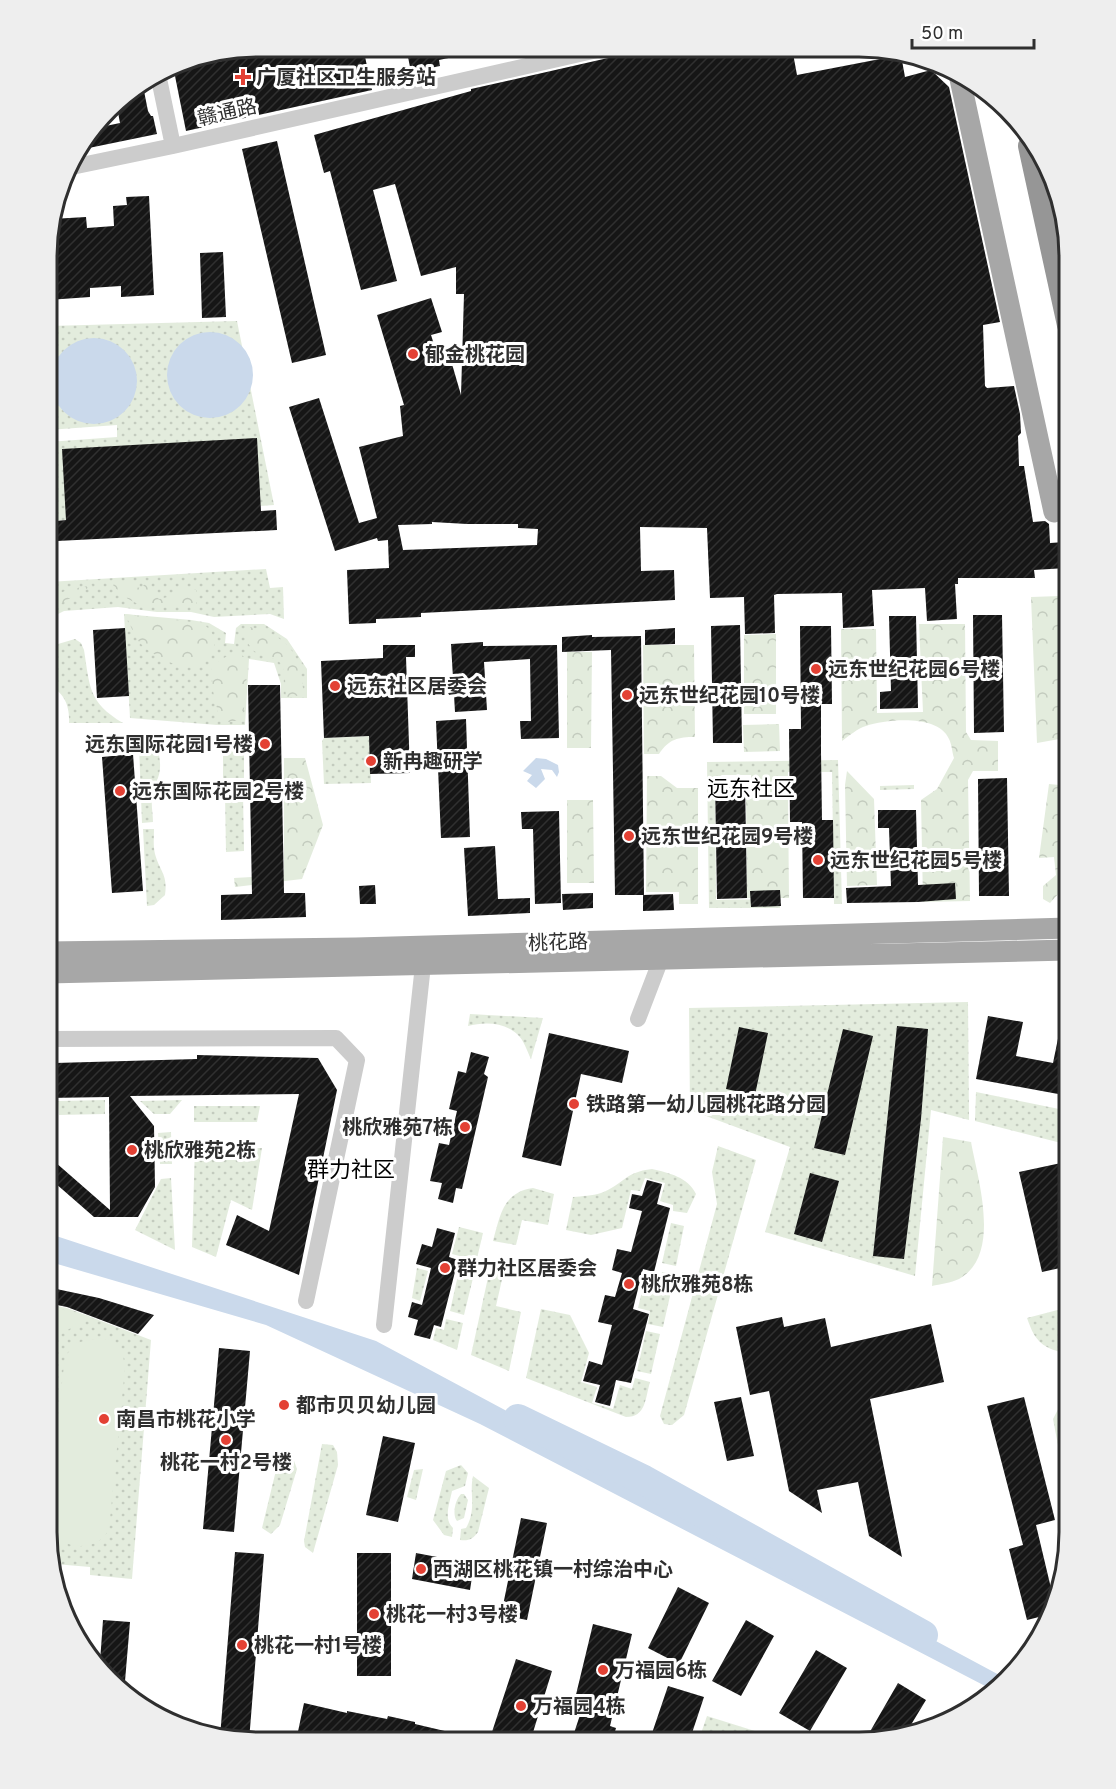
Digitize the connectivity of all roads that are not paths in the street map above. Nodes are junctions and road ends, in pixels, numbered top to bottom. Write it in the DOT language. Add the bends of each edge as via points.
graph roads {
  1 [pos="566,57"];
  2 [pos="160,83"];
  3 [pos="961,86"];
  4 [pos="173,146"];
  5 [pos="1033,159"];
  6 [pos="80,165"];
  7 [pos="1059,276"];
  8 [pos="1054,512"];
  9 [pos="1059,923"];
  10 [pos="1059,928"];
  11 [pos="1034,929"];
  12 [pos="1059,950"];
  13 [pos="57,952"];
  14 [pos="661,959"];
  15 [pos="423,965"];
  16 [pos="57,973"];
  17 [pos="638,1019"];
  18 [pos="57,1039"];
  19 [pos="306,1301"];
  20 [pos="384,1325"];
  1 -- 4 [label="street, 赣通路"];
  2 -- 4 [label="street"];
  3 -- 8 [label="main road"];
  4 -- 6 [label="street, 赣通路"];
  5 -- 7 [label="highway"];
  9 -- 11 [label="main road"];
  10 -- 11 [label="main road, 桃花路"];
  11 -- 13 [label="main road, 桃花路" via="356,948"];
  12 -- 14 [label="main road, 桃花路"];
  14 -- 15 [label="main road, 桃花路"];
  14 -- 17 [label="street"];
  15 -- 16 [label="main road, 桃花路"];
  15 -- 20 [label="street"];
  18 -- 19 [label="street" via="336,1038 357,1060"];
}
